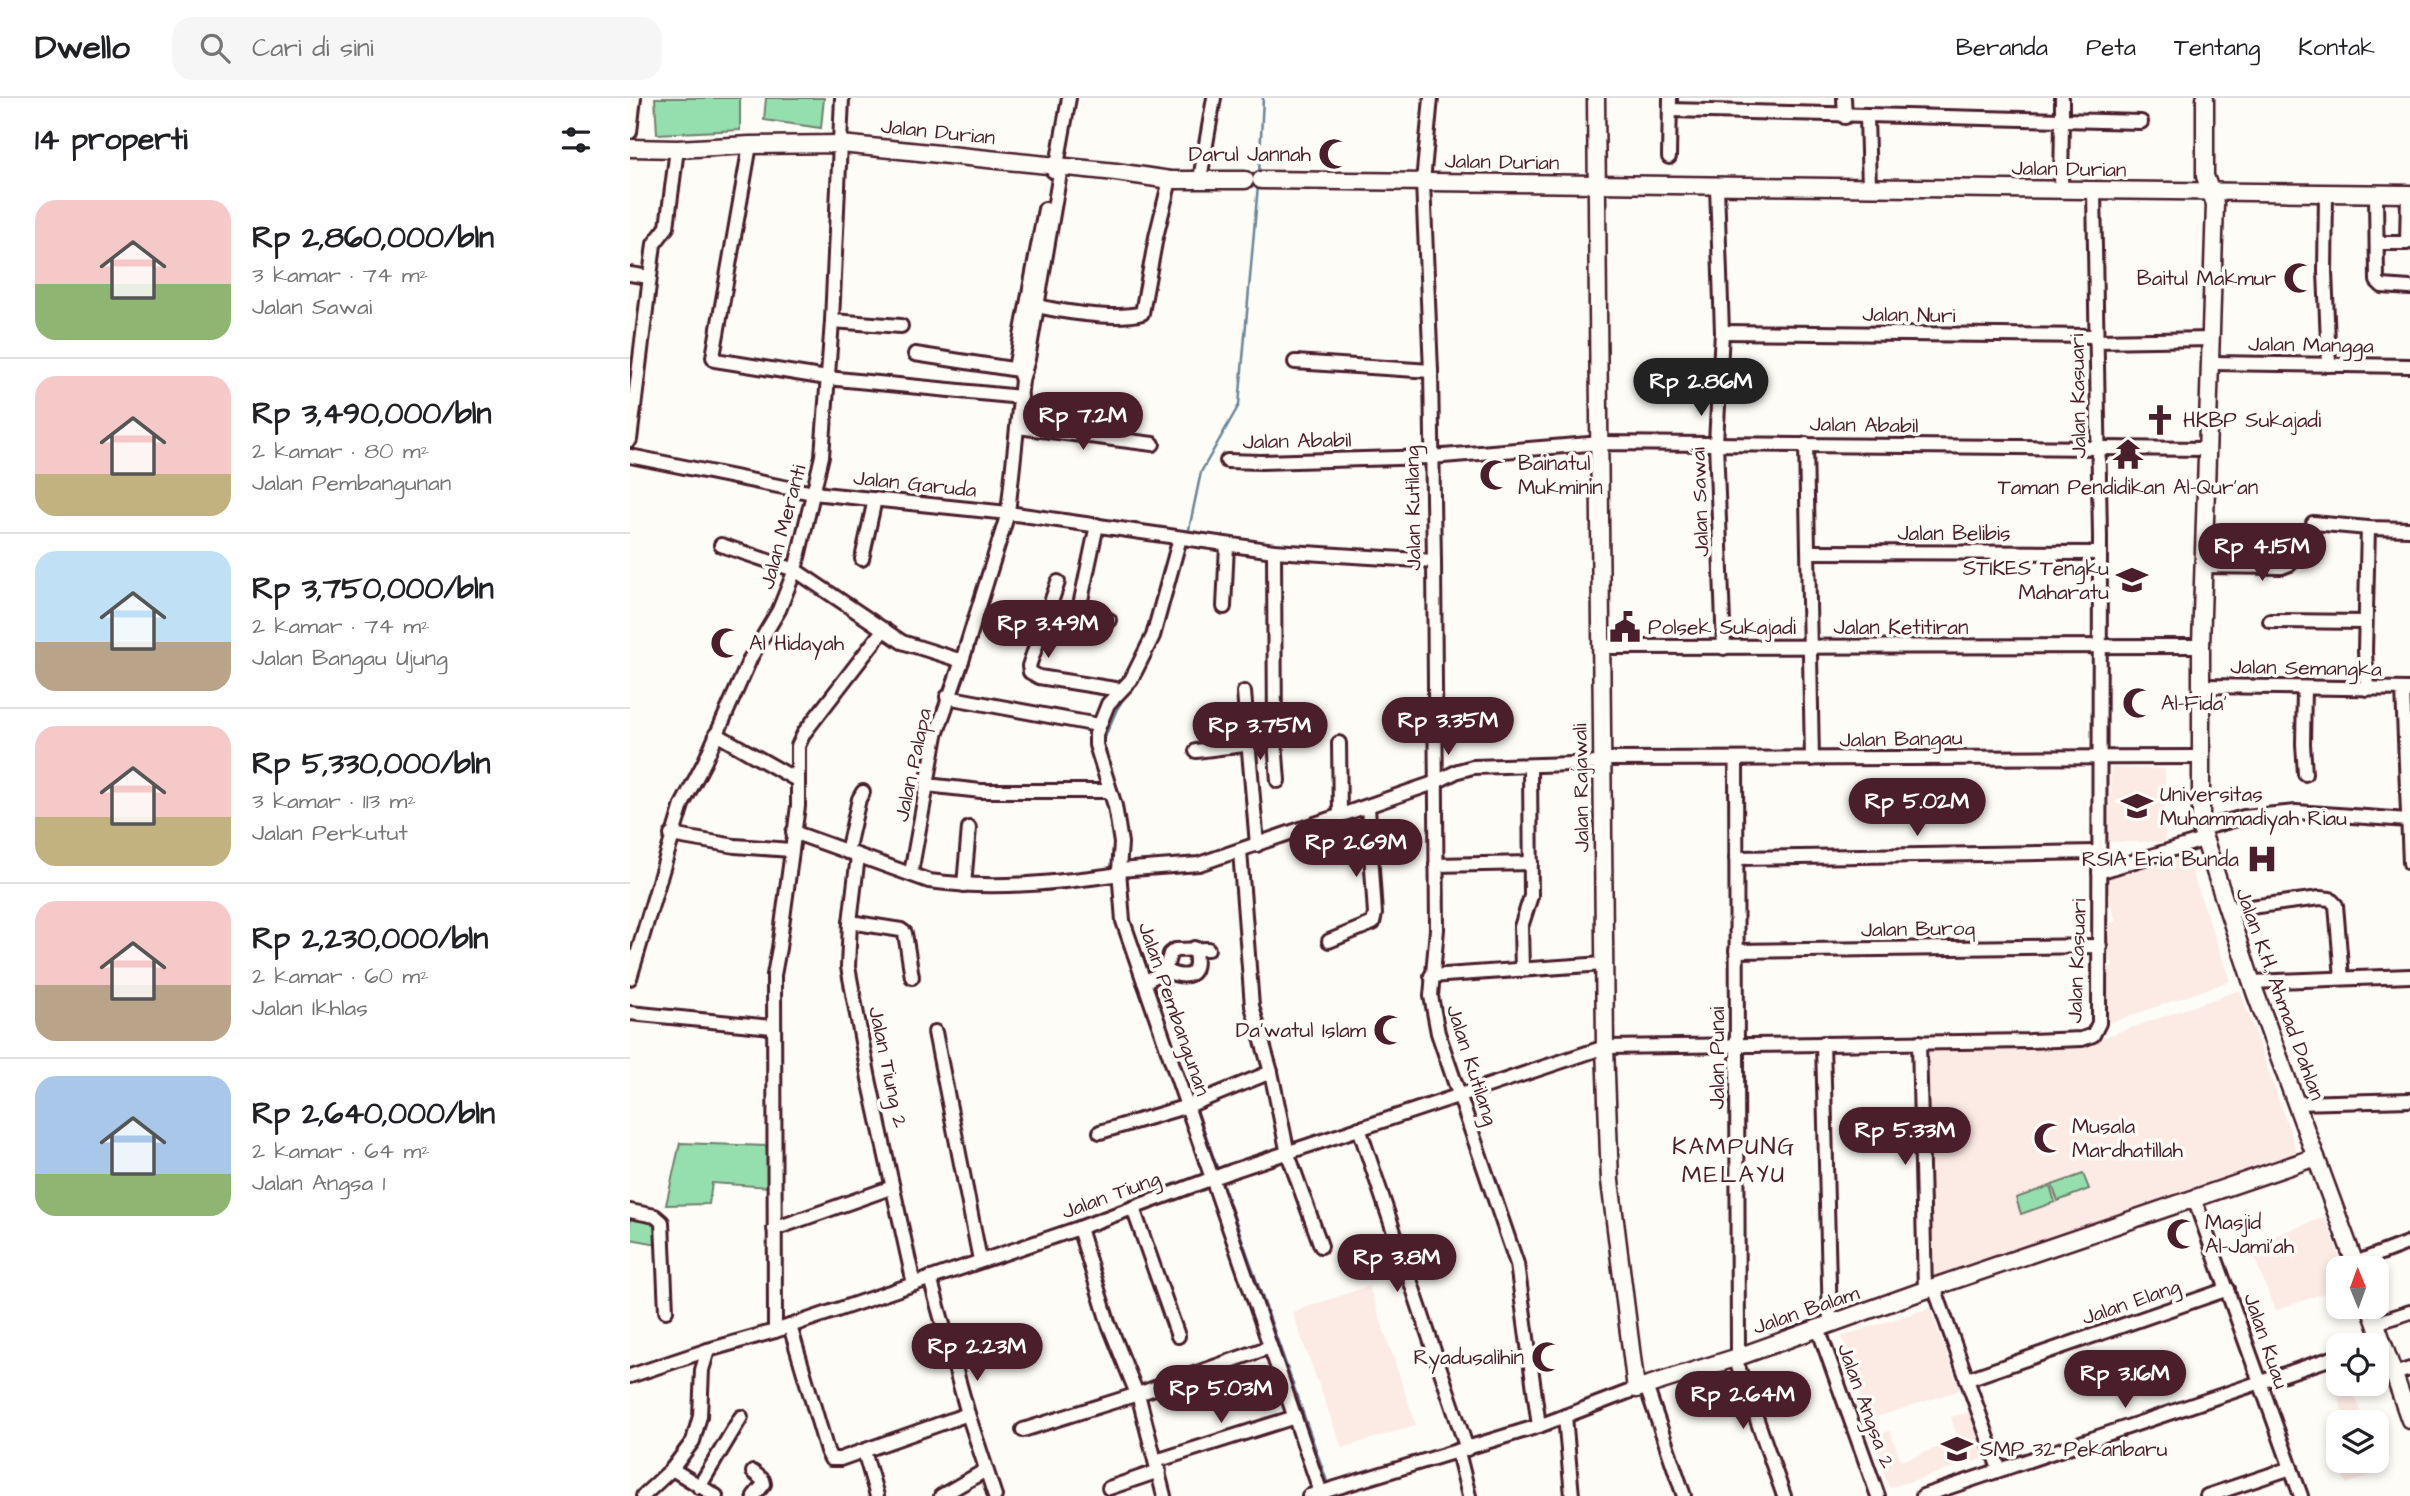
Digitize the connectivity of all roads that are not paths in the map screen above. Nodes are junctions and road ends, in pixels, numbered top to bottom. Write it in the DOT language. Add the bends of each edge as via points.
graph roads {
  1 [pos="634,98"];
  2 [pos="842,98"];
  3 [pos="1069,98"];
  4 [pos="1214,98"];
  5 [pos="1432,98"];
  6 [pos="1596,98"];
  7 [pos="1844,98"];
  8 [pos="2062,98"];
  9 [pos="2205,98"];
  10 [pos="1670,104"];
  11 [pos="1845,117"];
  12 [pos="1867,117"];
  13 [pos="2062,120"];
  14 [pos="2141,122"];
  15 [pos="630,132"];
  16 [pos="841,144"];
  17 [pos="750,145"];
  18 [pos="630,148"];
  19 [pos="677,149"];
  20 [pos="1669,157"];
  21 [pos="1057,166"];
  22 [pos="1200,179"];
  23 [pos="1170,180"];
  24 [pos="1423,182"];
  25 [pos="1598,184"];
  26 [pos="1717,186"];
  27 [pos="1869,187"];
  28 [pos="2061,189"];
  29 [pos="2094,190"];
  30 [pos="2210,191"];
  31 [pos="2326,193"];
  32 [pos="2376,194"];
  33 [pos="2409,194"];
  34 [pos="2382,243"];
  35 [pos="630,274"];
  36 [pos="649,277"];
  37 [pos="2410,288"];
  38 [pos="1032,305"];
  39 [pos="832,321"];
  40 [pos="901,326"];
  41 [pos="1722,332"];
  42 [pos="2096,339"];
  43 [pos="2211,339"];
  44 [pos="915,354"];
  45 [pos="634,358"];
  46 [pos="1295,362"];
  47 [pos="2211,363"];
  48 [pos="2329,365"];
  49 [pos="2410,366"];
  50 [pos="1431,371"];
  51 [pos="1021,373"];
  52 [pos="827,378"];
  53 [pos="1021,397"];
  54 [pos="1018,427"];
  55 [pos="630,440"];
  56 [pos="1601,443"];
  57 [pos="1716,443"];
  58 [pos="1153,444"];
  59 [pos="1806,444"];
  60 [pos="2099,447"];
  61 [pos="2207,449"];
  62 [pos="630,456"];
  63 [pos="1431,457"];
  64 [pos="1227,461"];
  65 [pos="813,492"];
  66 [pos="875,499"];
  67 [pos="1008,513"];
  68 [pos="2314,523"];
  69 [pos="1097,525"];
  70 [pos="2368,528"];
  71 [pos="2410,529"];
  72 [pos="1181,538"];
  73 [pos="721,545"];
  74 [pos="1227,545"];
  75 [pos="1274,551"];
  76 [pos="1809,552"];
  77 [pos="2301,552"];
  78 [pos="2099,553"];
  79 [pos="862,559"];
  80 [pos="1434,561"];
  81 [pos="2203,566"];
  82 [pos="795,570"];
  83 [pos="1058,582"];
  84 [pos="1224,607"];
  85 [pos="1109,620"];
  86 [pos="2270,621"];
  87 [pos="2365,622"];
  88 [pos="884,629"];
  89 [pos="2100,646"];
  90 [pos="2201,646"];
  91 [pos="1600,647"];
  92 [pos="1810,647"];
  93 [pos="1724,648"];
  94 [pos="962,661"];
  95 [pos="2202,686"];
  96 [pos="2304,688"];
  97 [pos="2367,689"];
  98 [pos="2406,689"];
  99 [pos="1121,690"];
  100 [pos="1244,692"];
  101 [pos="947,697"];
  102 [pos="1098,725"];
  103 [pos="716,734"];
  104 [pos="1275,741"];
  105 [pos="1339,743"];
  106 [pos="1248,744"];
  107 [pos="1196,751"];
  108 [pos="2101,756"];
  109 [pos="2201,757"];
  110 [pos="1812,759"];
  111 [pos="1736,760"];
  112 [pos="1602,761"];
  113 [pos="1530,766"];
  114 [pos="2305,774"];
  115 [pos="797,780"];
  116 [pos="1278,781"];
  117 [pos="1434,783"];
  118 [pos="927,785"];
  119 [pos="1110,791"];
  120 [pos="863,792"];
  121 [pos="1368,807"];
  122 [pos="1340,814"];
  123 [pos="2408,820"];
  124 [pos="969,828"];
  125 [pos="793,832"];
  126 [pos="671,835"];
  127 [pos="2202,835"];
  128 [pos="1257,845"];
  129 [pos="791,850"];
  130 [pos="1240,851"];
  131 [pos="2098,852"];
  132 [pos="853,854"];
  133 [pos="1736,858"];
  134 [pos="1531,863"];
  135 [pos="2410,863"];
  136 [pos="1436,864"];
  137 [pos="1121,871"];
  138 [pos="2099,872"];
  139 [pos="911,873"];
  140 [pos="964,885"];
  141 [pos="2227,910"];
  142 [pos="850,922"];
  143 [pos="1329,942"];
  144 [pos="2100,946"];
  145 [pos="1194,948"];
  146 [pos="1208,949"];
  147 [pos="1736,951"];
  148 [pos="1604,964"];
  149 [pos="1522,970"];
  150 [pos="1431,976"];
  151 [pos="2410,976"];
  152 [pos="912,977"];
  153 [pos="1154,977"];
  154 [pos="630,978"];
  155 [pos="2342,978"];
  156 [pos="2252,982"];
  157 [pos="630,1013"];
  158 [pos="772,1027"];
  159 [pos="935,1032"];
  160 [pos="1919,1042"];
  161 [pos="1823,1043"];
  162 [pos="1737,1046"];
  163 [pos="1605,1047"];
  164 [pos="1271,1072"];
  165 [pos="1461,1096"];
  166 [pos="2410,1100"];
  167 [pos="1195,1103"];
  168 [pos="2297,1103"];
  169 [pos="1359,1128"];
  170 [pos="1100,1132"];
  171 [pos="1288,1154"];
  172 [pos="2316,1157"];
  173 [pos="1215,1178"];
  174 [pos="893,1187"];
  175 [pos="2193,1198"];
  176 [pos="1133,1208"];
  177 [pos="630,1211"];
  178 [pos="1079,1228"];
  179 [pos="774,1229"];
  180 [pos="2410,1242"];
  181 [pos="1321,1246"];
  182 [pos="2352,1256"];
  183 [pos="2378,1256"];
  184 [pos="981,1260"];
  185 [pos="930,1278"];
  186 [pos="914,1284"];
  187 [pos="1929,1288"];
  188 [pos="2228,1289"];
  189 [pos="666,1311"];
  190 [pos="2410,1312"];
  191 [pos="2375,1320"];
  192 [pos="2376,1324"];
  193 [pos="790,1326"];
  194 [pos="1824,1326"];
  195 [pos="775,1331"];
  196 [pos="2375,1333"];
  197 [pos="1178,1336"];
  198 [pos="1270,1347"];
  199 [pos="708,1350"];
  200 [pos="1736,1357"];
  201 [pos="2389,1359"];
  202 [pos="2326,1360"];
  203 [pos="2402,1372"];
  204 [pos="630,1376"];
  205 [pos="1968,1379"];
  206 [pos="2259,1382"];
  207 [pos="1641,1387"];
  208 [pos="1138,1394"];
  209 [pos="968,1414"];
  210 [pos="1565,1416"];
  211 [pos="741,1417"];
  212 [pos="1295,1417"];
  213 [pos="2410,1420"];
  214 [pos="1539,1426"];
  215 [pos="1024,1430"];
  216 [pos="1462,1450"];
  217 [pos="864,1451"];
  218 [pos="1158,1466"];
  219 [pos="2291,1468"];
  220 [pos="672,1469"];
  221 [pos="1998,1469"];
  222 [pos="986,1470"];
  223 [pos="754,1472"];
  224 [pos="699,1487"];
  225 [pos="630,1488"];
  226 [pos="1109,1489"];
  227 [pos="1322,1492"];
  228 [pos="1931,1495"];
  229 [pos="641,1496"];
  230 [pos="716,1496"];
  231 [pos="754,1496"];
  232 [pos="877,1496"];
  233 [pos="941,1496"];
  234 [pos="995,1496"];
  235 [pos="1164,1496"];
  236 [pos="1469,1496"];
  237 [pos="1573,1496"];
  238 [pos="1684,1496"];
  239 [pos="1784,1496"];
  240 [pos="1878,1496"];
  241 [pos="2207,1496"];
  242 [pos="2301,1496"];
  1 -- 15 [label="street"];
  2 -- 16 [label="street, Jalan Meranti"];
  3 -- 21 [label="street, Jalan Palapa"];
  4 -- 22 [label="street"];
  5 -- 24 [label="street, Jalan Kutilang"];
  6 -- 25 [label="main road, Jalan Rajawali"];
  7 -- 11 [label="street"];
  8 -- 13 [label="street"];
  9 -- 30 [label="main road, Jalan K.H. Ahmad Dahlan" via="2205,176"];
  10 -- 11 [label="street"];
  10 -- 20 [label="street"];
  11 -- 12 [label="street"];
  12 -- 13 [label="street"];
  12 -- 27 [label="street"];
  13 -- 14 [label="street"];
  13 -- 28 [label="street"];
  16 -- 17 [label="main road, Jalan Durian"];
  16 -- 21 [label="main road, Jalan Durian"];
  16 -- 39 [label="street, Jalan Meranti"];
  17 -- 19 [label="main road, Jalan Durian"];
  17 -- 52 [label="street" via="713,357"];
  18 -- 19 [label="main road, Jalan Durian"];
  19 -- 36 [label="street" via="667,227 654,244"];
  21 -- 23 [label="main road, Jalan Durian"];
  21 -- 38 [label="street, Jalan Palapa" via="1060,173"];
  22 -- 23 [label="main road, Jalan Durian"];
  22 -- 24 [label="main road, Jalan Durian"];
  23 -- 38 [label="street" via="1142,313 1107,316"];
  24 -- 25 [label="main road, Jalan Durian"];
  24 -- 50 [label="street, Jalan Kutilang"];
  25 -- 26 [label="main road, Jalan Durian"];
  25 -- 56 [label="main road, Jalan Rajawali"];
  26 -- 27 [label="main road, Jalan Durian"];
  26 -- 41 [label="street, Jalan Sawai"];
  27 -- 28 [label="main road, Jalan Durian"];
  28 -- 29 [label="main road, Jalan Durian"];
  29 -- 30 [label="main road, Jalan Durian"];
  29 -- 42 [label="street, Jalan Kasuari"];
  30 -- 31 [label="main road, Jalan Durian"];
  30 -- 43 [label="main road, Jalan K.H. Ahmad Dahlan" via="2215,205"];
  31 -- 32 [label="main road, Jalan Durian"];
  31 -- 48 [label="street"];
  32 -- 33 [label="main road, Jalan Durian"];
  32 -- 37 [label="street" via="2377,281 2382,286"];
  33 -- 34 [label="street" via="2407,243"];
  35 -- 36 [label="street"];
  36 -- 45 [label="street"];
  38 -- 51 [label="street, Jalan Palapa"];
  39 -- 40 [label="street"];
  39 -- 52 [label="street, Jalan Meranti"];
  41 -- 42 [label="street, Jalan Nuri"];
  41 -- 57 [label="street, Jalan Sawai"];
  42 -- 43 [label="street, Jalan Nuri"];
  42 -- 60 [label="street, Jalan Kasuari"];
  43 -- 47 [label="main road, Jalan K.H. Ahmad Dahlan"];
  44 -- 51 [label="street"];
  45 -- 55 [label="street"];
  46 -- 50 [label="street"];
  47 -- 48 [label="street, Jalan Mangga"];
  47 -- 61 [label="main road, Jalan K.H. Ahmad Dahlan"];
  48 -- 49 [label="street, Jalan Mangga"];
  50 -- 63 [label="street, Jalan Kutilang"];
  51 -- 53 [label="street, Jalan Palapa"];
  52 -- 53 [label="street"];
  52 -- 65 [label="street, Jalan Meranti" via="822,456"];
  53 -- 54 [label="street, Jalan Palapa"];
  54 -- 58 [label="street"];
  54 -- 67 [label="street, Jalan Palapa"];
  56 -- 57 [label="street, Jalan Ababil"];
  56 -- 63 [label="street, Jalan Ababil"];
  56 -- 91 [label="main road, Jalan Rajawali"];
  57 -- 59 [label="street, Jalan Ababil"];
  57 -- 93 [label="street, Jalan Sawai"];
  59 -- 60 [label="street, Jalan Ababil"];
  59 -- 76 [label="street"];
  60 -- 61 [label="street, Jalan Ababil"];
  60 -- 78 [label="street, Jalan Kasuari"];
  61 -- 81 [label="main road, Jalan K.H. Ahmad Dahlan"];
  62 -- 65 [label="street, Jalan Garuda"];
  63 -- 64 [label="street, Jalan Ababil"];
  63 -- 80 [label="street, Jalan Kutilang"];
  65 -- 66 [label="street, Jalan Garuda"];
  65 -- 82 [label="street, Jalan Meranti"];
  66 -- 67 [label="street, Jalan Garuda"];
  66 -- 79 [label="street"];
  67 -- 69 [label="street, Jalan Garuda"];
  67 -- 94 [label="street, Jalan Palapa"];
  68 -- 70 [label="street"];
  69 -- 72 [label="street, Jalan Garuda"];
  69 -- 85 [label="street" via="1080,605"];
  70 -- 71 [label="street"];
  70 -- 87 [label="street"];
  72 -- 74 [label="street, Jalan Garuda"];
  72 -- 99 [label="street" via="1153,636"];
  73 -- 82 [label="street"];
  74 -- 75 [label="street, Jalan Garuda"];
  74 -- 84 [label="street"];
  75 -- 80 [label="street, Jalan Garuda"];
  75 -- 104 [label="street"];
  76 -- 78 [label="street, Jalan Belibis"];
  76 -- 92 [label="street"];
  77 -- 81 [label="street" via="2282,567"];
  78 -- 89 [label="street, Jalan Kasuari"];
  80 -- 117 [label="street, Jalan Kutilang"];
  81 -- 90 [label="main road, Jalan K.H. Ahmad Dahlan"];
  82 -- 88 [label="street"];
  82 -- 103 [label="street, Jalan Meranti"];
  83 -- 99 [label="street" via="1030,672"];
  86 -- 87 [label="street"];
  87 -- 97 [label="street"];
  88 -- 94 [label="street" via="902,642"];
  88 -- 115 [label="street" via="804,733"];
  89 -- 90 [label="street, Jalan Ketitiran"];
  89 -- 92 [label="street, Jalan Ketitiran"];
  89 -- 108 [label="street, Jalan Kasuari"];
  90 -- 95 [label="main road, Jalan K.H. Ahmad Dahlan"];
  91 -- 93 [label="street, Jalan Ketitiran"];
  91 -- 112 [label="main road, Jalan Rajawali"];
  92 -- 93 [label="street, Jalan Ketitiran"];
  92 -- 110 [label="street"];
  94 -- 101 [label="street, Jalan Palapa"];
  95 -- 96 [label="street, Jalan Semangka"];
  95 -- 109 [label="main road, Jalan K.H. Ahmad Dahlan"];
  96 -- 97 [label="street, Jalan Semangka"];
  96 -- 114 [label="street"];
  97 -- 98 [label="street, Jalan Semangka"];
  98 -- 123 [label="street"];
  99 -- 102 [label="street"];
  100 -- 106 [label="street"];
  101 -- 102 [label="street"];
  101 -- 118 [label="street, Jalan Palapa"];
  102 -- 119 [label="street, Jalan Pembangunan" via="1096,746"];
  103 -- 115 [label="street"];
  103 -- 126 [label="street, Jalan Meranti"];
  104 -- 106 [label="street"];
  104 -- 116 [label="street"];
  105 -- 122 [label="street"];
  106 -- 107 [label="street"];
  106 -- 128 [label="street"];
  108 -- 109 [label="street, Jalan Bangau"];
  108 -- 110 [label="street, Jalan Bangau"];
  108 -- 131 [label="street, Jalan Kasuari"];
  109 -- 127 [label="main road, Jalan K.H. Ahmad Dahlan"];
  110 -- 111 [label="street, Jalan Bangau"];
  111 -- 112 [label="street, Jalan Bangau"];
  111 -- 133 [label="street, Jalan Punai"];
  112 -- 113 [label="street, Jalan Bangau"];
  112 -- 148 [label="main road, Jalan Rajawali"];
  113 -- 117 [label="street, Jalan Bangau" via="1473,767"];
  113 -- 134 [label="street"];
  115 -- 125 [label="street"];
  117 -- 121 [label="street, Jalan Bangau"];
  117 -- 136 [label="street, Jalan Kutilang"];
  118 -- 119 [label="street" via="981,791"];
  118 -- 139 [label="street, Jalan Palapa"];
  119 -- 137 [label="street, Jalan Pembangunan" via="1121,843"];
  120 -- 132 [label="street, Jalan Tiung 2"];
  121 -- 122 [label="street, Jalan Bangau"];
  121 -- 143 [label="street" via="1373,923"];
  122 -- 128 [label="street, Jalan Bangau"];
  123 -- 127 [label="street" via="2296,812 2244,817"];
  123 -- 135 [label="street"];
  124 -- 140 [label="street"];
  125 -- 129 [label="street"];
  125 -- 132 [label="street, Jalan Bangau"];
  126 -- 129 [label="street"];
  126 -- 154 [label="street, Jalan Meranti"];
  127 -- 138 [label="street"];
  127 -- 141 [label="main road, Jalan K.H. Ahmad Dahlan"];
  128 -- 130 [label="street, Jalan Bangau"];
  129 -- 158 [label="street" via="774,975"];
  130 -- 137 [label="street, Jalan Bangau" via="1199,864"];
  130 -- 164 [label="street" via="1252,1006"];
  131 -- 133 [label="street"];
  131 -- 138 [label="street, Jalan Kasuari"];
  132 -- 139 [label="street, Jalan Bangau"];
  132 -- 142 [label="street, Jalan Tiung 2"];
  133 -- 147 [label="street, Jalan Punai"];
  134 -- 136 [label="street"];
  134 -- 149 [label="street" via="1531,901 1521,931"];
  136 -- 150 [label="street, Jalan Kutilang" via="1437,929"];
  137 -- 140 [label="street, Jalan Bangau" via="1072,881"];
  137 -- 153 [label="street, Jalan Pembangunan" via="1123,921"];
  138 -- 144 [label="street, Jalan Kasuari"];
  139 -- 140 [label="street, Jalan Bangau" via="929,881"];
  141 -- 155 [label="street" via="2320,898 2334,902"];
  141 -- 156 [label="main road, Jalan K.H. Ahmad Dahlan"];
  142 -- 152 [label="street" via="905,933"];
  142 -- 174 [label="street, Jalan Tiung 2" via="848,967"];
  144 -- 147 [label="street, Jalan Buroq"];
  144 -- 160 [label="street, Jalan Kasuari" via="2099,1023 2093,1035 2082,1039"];
  145 -- 146 [label="street"];
  145 -- 153 [label="street" via="1175,950"];
  145 -- 153 [label="street" via="1195,967 1190,974"];
  147 -- 162 [label="street, Jalan Punai"];
  148 -- 149 [label="street"];
  148 -- 163 [label="main road, Jalan Rajawali"];
  149 -- 150 [label="street"];
  150 -- 165 [label="street, Jalan Kutilang" via="1438,1033"];
  151 -- 155 [label="street"];
  153 -- 167 [label="street, Jalan Pembangunan"];
  155 -- 156 [label="street"];
  156 -- 168 [label="main road, Jalan K.H. Ahmad Dahlan"];
  157 -- 158 [label="street"];
  158 -- 179 [label="street"];
  159 -- 184 [label="street"];
  160 -- 161 [label="street, Jalan Kasuari"];
  160 -- 187 [label="street"];
  161 -- 162 [label="street, Jalan Kasuari"];
  161 -- 194 [label="street, Jalan Angsa 2"];
  162 -- 163 [label="street, Jalan Kasuari"];
  162 -- 200 [label="street, Jalan Punai"];
  163 -- 165 [label="street, Jalan Tiung"];
  163 -- 207 [label="main road, Jalan Rajawali" via="1611,1181"];
  164 -- 167 [label="street, Jalan Pembangunan"];
  164 -- 171 [label="street"];
  165 -- 169 [label="street, Jalan Tiung"];
  165 -- 214 [label="street, Jalan Kutilang" via="1521,1276"];
  166 -- 168 [label="street"];
  167 -- 170 [label="street"];
  167 -- 173 [label="street, Jalan Pembangunan"];
  168 -- 172 [label="main road, Jalan K.H. Ahmad Dahlan"];
  169 -- 171 [label="street, Jalan Tiung"];
  169 -- 216 [label="street"];
  171 -- 173 [label="street, Jalan Tiung"];
  171 -- 181 [label="street"];
  172 -- 175 [label="main road, Jalan Balam"];
  172 -- 182 [label="main road, Jalan K.H. Ahmad Dahlan"];
  173 -- 176 [label="street, Jalan Tiung"];
  173 -- 198 [label="street, Jalan Pembangunan"];
  174 -- 179 [label="street"];
  174 -- 186 [label="street, Jalan Tiung 2"];
  175 -- 187 [label="main road, Jalan Balam"];
  175 -- 188 [label="street, Jalan Kuau"];
  176 -- 178 [label="street, Jalan Tiung"];
  176 -- 197 [label="street"];
  177 -- 189 [label="street" via="662,1222"];
  178 -- 184 [label="street, Jalan Tiung"];
  178 -- 208 [label="street" via="1108,1322"];
  179 -- 195 [label="street"];
  180 -- 183 [label="street"];
  184 -- 185 [label="street, Jalan Tiung"];
  185 -- 186 [label="street, Jalan Tiung"];
  185 -- 209 [label="street"];
  186 -- 193 [label="street, Jalan Tiung"];
  187 -- 194 [label="main road, Jalan Balam"];
  187 -- 205 [label="street"];
  188 -- 205 [label="street, Jalan Elang"];
  188 -- 206 [label="street, Jalan Kuau"];
  190 -- 192 [label="street"];
  191 -- 192 [label="main road"];
  192 -- 196 [label="main road"];
  193 -- 195 [label="street, Jalan Tiung"];
  193 -- 217 [label="street" via="829,1458"];
  194 -- 200 [label="main road, Jalan Balam"];
  194 -- 240 [label="street, Jalan Angsa 2"];
  195 -- 199 [label="street, Jalan Tiung"];
  198 -- 208 [label="street"];
  198 -- 212 [label="street, Jalan Pembangunan"];
  199 -- 204 [label="street, Jalan Tiung"];
  199 -- 220 [label="street" via="698,1428"];
  200 -- 207 [label="main road, Jalan Balam"];
  200 -- 239 [label="street, Jalan Punai"];
  201 -- 203 [label="main road"];
  202 -- 206 [label="street"];
  203 -- 213 [label="main road"];
  205 -- 221 [label="street"];
  206 -- 219 [label="street, Jalan Kuau"];
  206 -- 221 [label="street"];
  207 -- 210 [label="street, Jalan Balam"];
  207 -- 238 [label="street"];
  208 -- 215 [label="street"];
  208 -- 218 [label="street"];
  209 -- 217 [label="street"];
  209 -- 222 [label="street"];
  210 -- 214 [label="street, Jalan Balam"];
  210 -- 237 [label="street"];
  211 -- 224 [label="street"];
  212 -- 218 [label="street"];
  212 -- 227 [label="street, Jalan Pembangunan"];
  214 -- 216 [label="street, Jalan Balam"];
  216 -- 227 [label="street, Jalan Balam"];
  216 -- 236 [label="street"];
  217 -- 232 [label="street"];
  218 -- 226 [label="street"];
  218 -- 235 [label="street"];
  219 -- 241 [label="street"];
  219 -- 242 [label="street, Jalan Kuau"];
  220 -- 224 [label="street"];
  220 -- 229 [label="street"];
  221 -- 228 [label="street"];
  222 -- 233 [label="street"];
  222 -- 234 [label="street"];
  223 -- 231 [label="street" via="764,1484"];
  224 -- 230 [label="street"];
  225 -- 229 [label="street"];
}
